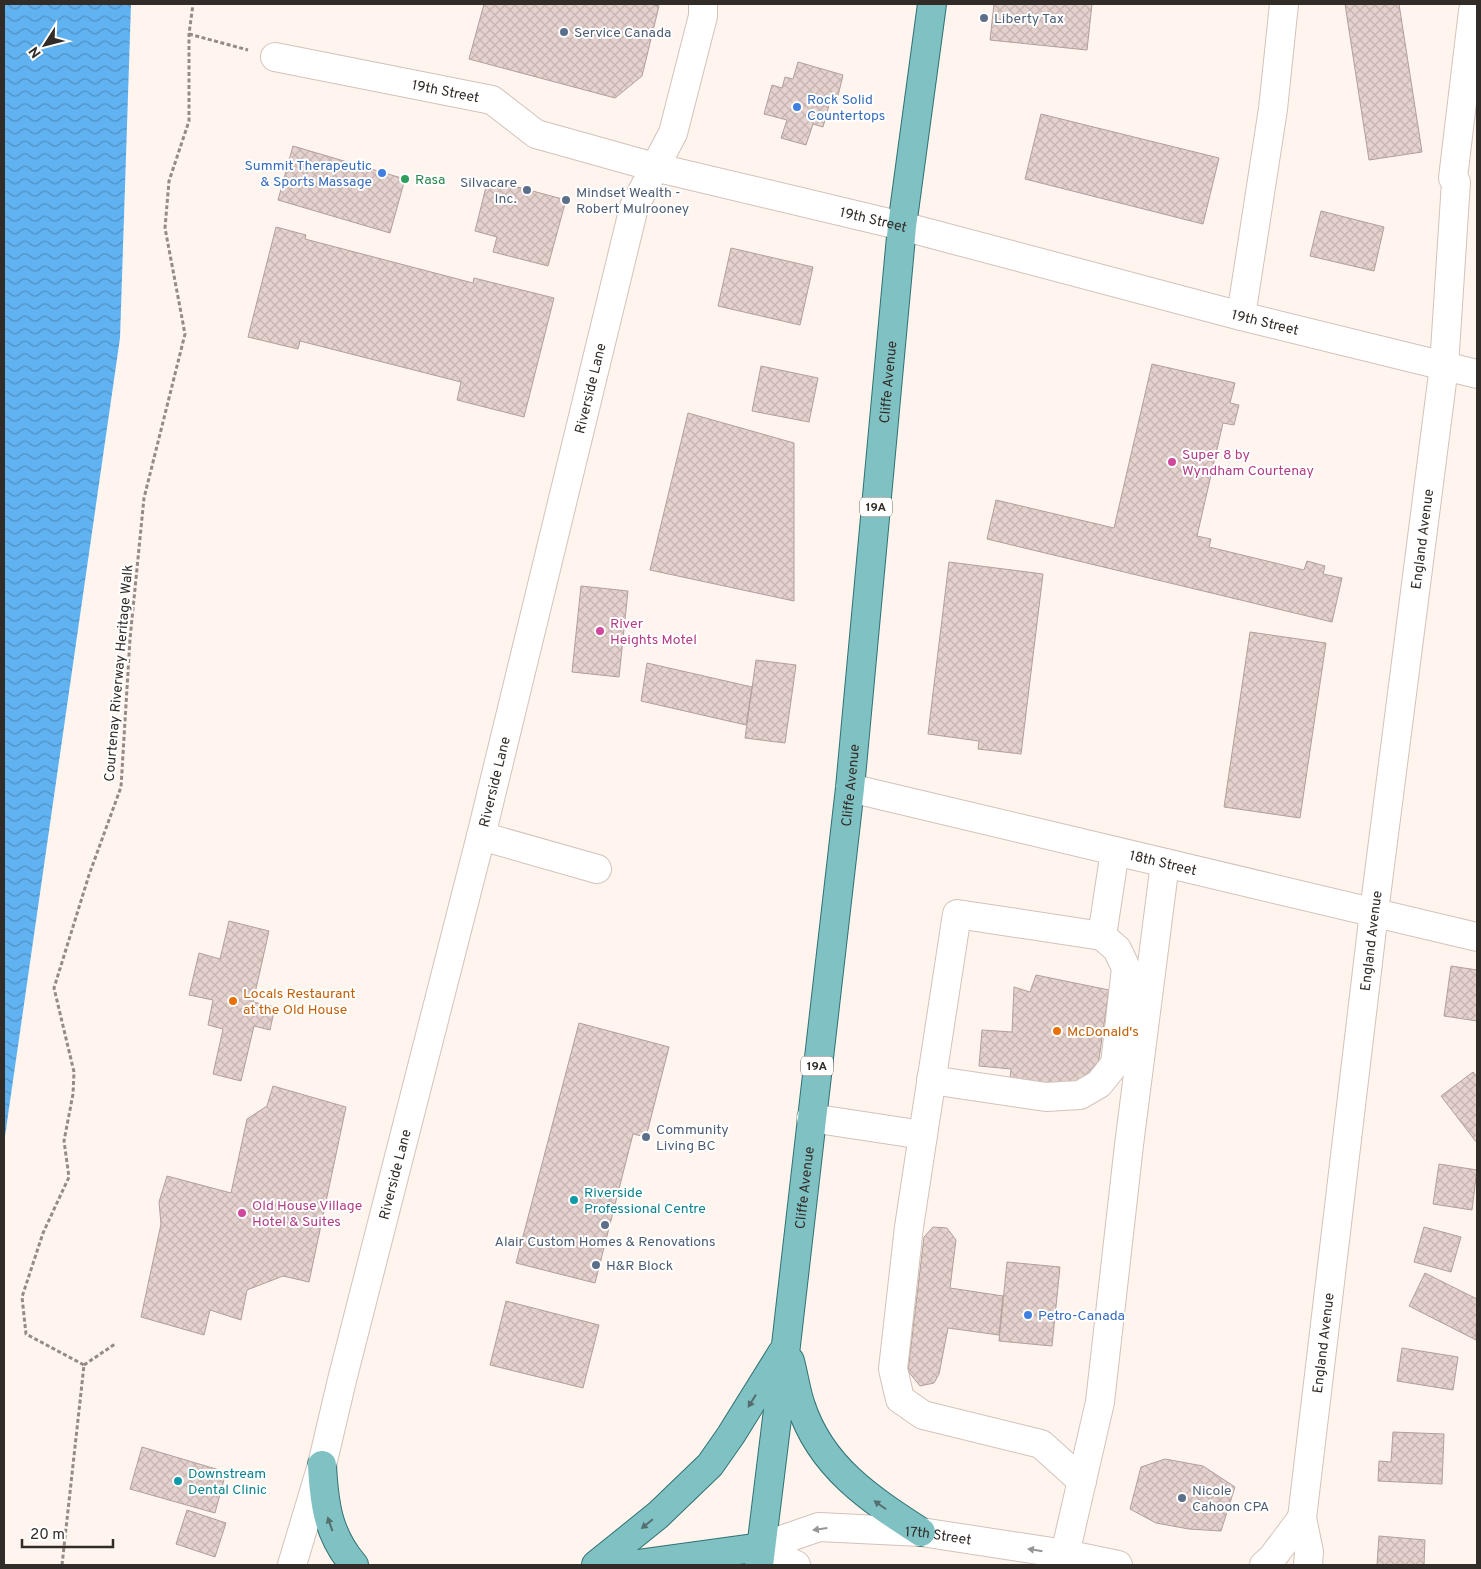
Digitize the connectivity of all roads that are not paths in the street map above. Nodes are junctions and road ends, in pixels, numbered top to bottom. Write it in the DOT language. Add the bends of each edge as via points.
graph roads {
  1 [pos="703,4"];
  2 [pos="932,4"];
  3 [pos="1284,4"];
  4 [pos="1477,4"];
  5 [pos="276,57"];
  6 [pos="654,166"];
  7 [pos="1465,181"];
  8 [pos="902,226"];
  9 [pos="1241,316"];
  10 [pos="1444,366"];
  11 [pos="1477,374"];
  12 [pos="850,788"];
  13 [pos="481,836"];
  14 [pos="1115,851"];
  15 [pos="1165,863"];
  16 [pos="597,869"];
  17 [pos="1374,912"];
  18 [pos="1102,936"];
  19 [pos="1477,937"];
  20 [pos="931,1080"];
  21 [pos="811,1118"];
  22 [pos="923,1135"];
  23 [pos="786,1345"];
  24 [pos="322,1465"];
  25 [pos="1082,1481"];
  26 [pos="1302,1518"];
  27 [pos="921,1532"];
  28 [pos="1065,1554"];
  29 [pos="760,1556"];
  30 [pos="292,1565"];
  31 [pos="354,1565"];
  32 [pos="596,1565"];
  33 [pos="630,1565"];
  34 [pos="796,1565"];
  35 [pos="1118,1565"];
  36 [pos="1264,1565"];
  37 [pos="1308,1565"];
  1 -- 6 [label="street, Riverside Lane" via="703,16 673,133"];
  2 -- 8 [label="main road, Cliffe Avenue / 19A"];
  3 -- 9 [label="street" via="1273,109"];
  4 -- 7 [label="street, England Avenue" via="1473,12"];
  5 -- 6 [label="street, 19th Street" via="492,100 536,134"];
  6 -- 8 [label="street, 19th Street"];
  6 -- 13 [label="street, Riverside Lane" via="634,208"];
  7 -- 10 [label="street, England Avenue" via="1456,182"];
  8 -- 9 [label="street, 19th Street"];
  8 -- 12 [label="main road, Cliffe Avenue / 19A"];
  9 -- 10 [label="street, 19th Street"];
  10 -- 11 [label="street, 19th Street"];
  10 -- 17 [label="street, England Avenue"];
  12 -- 14 [label="street, 18th Street"];
  12 -- 21 [label="main road, Cliffe Avenue / 19A"];
  13 -- 16 [label="street"];
  13 -- 24 [label="street, Riverside Lane"];
  14 -- 15 [label="street, 18th Street"];
  14 -- 18 [label="street"];
  15 -- 17 [label="street, 18th Street"];
  15 -- 25 [label="street" via="1100,1402"];
  17 -- 19 [label="street, 18th Street"];
  17 -- 26 [label="street, England Avenue"];
  18 -- 20 [label="street" via="957,914"];
  18 -- 20 [label="street" via="1117,949 1126,968 1115,1064 1099,1084 1080,1095 1046,1097"];
  20 -- 22 [label="street"];
  21 -- 22 [label="street"];
  21 -- 23 [label="main road, Cliffe Avenue / 19A"];
  22 -- 25 [label="street" via="893,1369 900,1399 922,1415 1041,1444"];
  27 -- 23 [label="main road, one-way" via="875,1502 843,1474 820,1447 801,1407"];
  23 -- 29 [label="main road, Cliffe Avenue / 19A"];
  23 -- 32 [label="main road, one-way" via="710,1465 658,1515"];
  24 -- 30 [label="street, Riverside Lane"];
  31 -- 24 [label="main road, one-way" via="339,1546 328,1517"];
  25 -- 28 [label="street"];
  26 -- 36 [label="street"];
  26 -- 37 [label="street, England Avenue" via="1309,1552"];
  28 -- 27 [label="street, 17th Street, one-way"];
  27 -- 29 [label="street, 17th Street, one-way" via="820,1527"];
  28 -- 35 [label="street, 17th Street"];
  29 -- 33 [label="main road, 17th Street"];
  29 -- 34 [label="street"];
}
